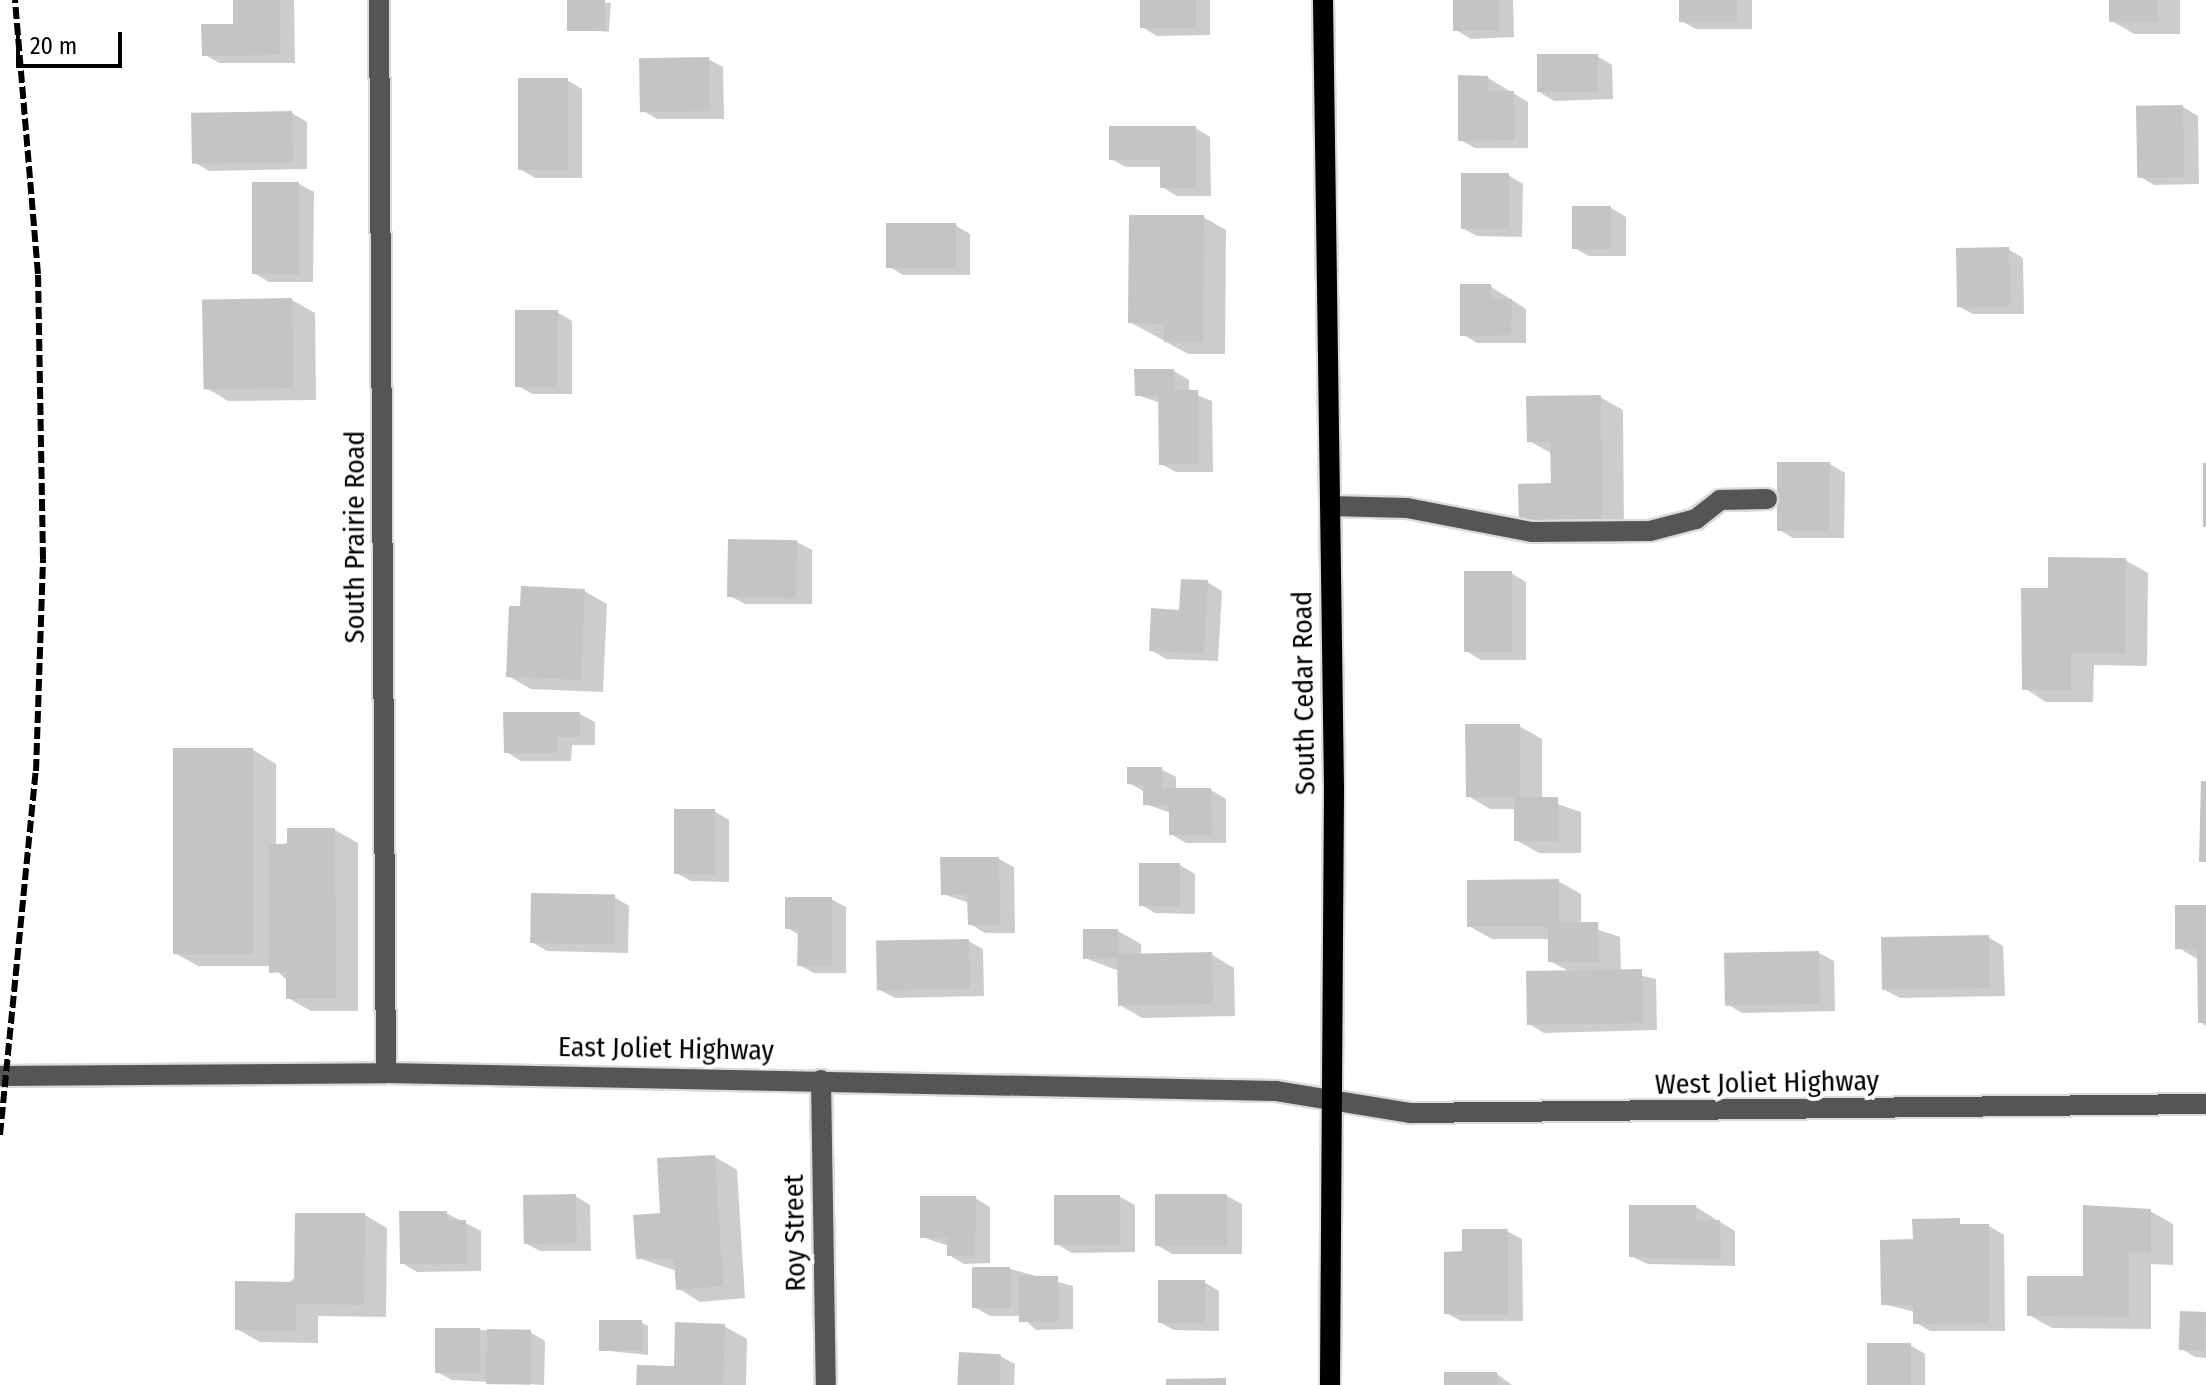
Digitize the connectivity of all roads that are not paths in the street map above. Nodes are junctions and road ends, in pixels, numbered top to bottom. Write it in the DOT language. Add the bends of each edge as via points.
graph roads {
  1 [pos="379,0"];
  2 [pos="1323,0"];
  3 [pos="1767,499"];
  4 [pos="1330,506"];
  5 [pos="386,1073"];
  6 [pos="0,1076"];
  7 [pos="821,1080"];
  8 [pos="1329,1099"];
  9 [pos="2206,1104"];
  10 [pos="826,1385"];
  11 [pos="1330,1385"];
  1 -- 5 [label="street, South Prairie Road"];
  2 -- 4 [label="main road, South Cedar Road"];
  3 -- 4 [label="street" via="1720,500 1696,519 1650,531 1532,532 1407,508"];
  4 -- 8 [label="main road, South Cedar Road"];
  5 -- 6 [label="street, East Joliet Highway"];
  5 -- 7 [label="street, East Joliet Highway"];
  7 -- 8 [label="street, East Joliet Highway" via="1276,1091"];
  7 -- 10 [label="street, Roy Street"];
  8 -- 9 [label="street, West Joliet Highway" via="1410,1113"];
  8 -- 11 [label="main road, South Cedar Road"];
}
